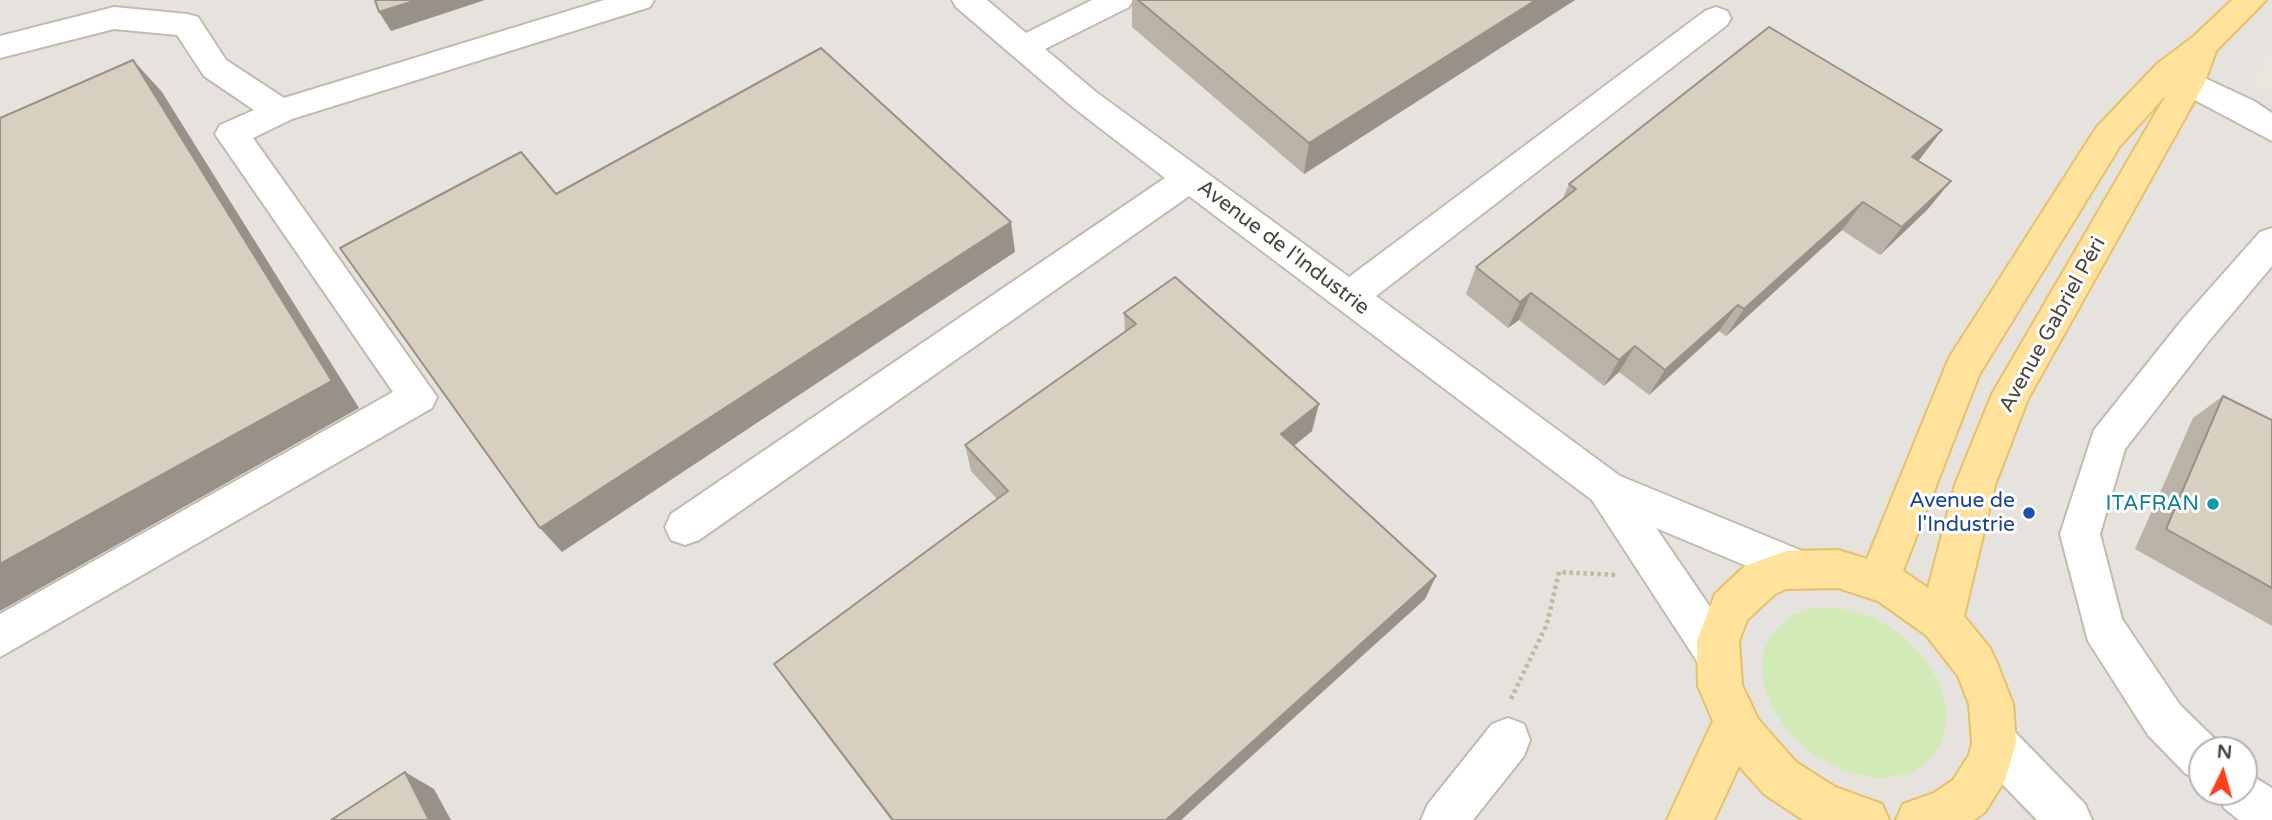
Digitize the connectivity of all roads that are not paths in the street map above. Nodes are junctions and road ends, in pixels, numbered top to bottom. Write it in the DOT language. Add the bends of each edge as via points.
graph roads {
  1 [pos="639,0"];
  2 [pos="967,0"];
  3 [pos="1118,0"];
  4 [pos="2251,0"];
  5 [pos="1716,18"];
  6 [pos="0,47"];
  7 [pos="1023,47"];
  8 [pos="2178,78"];
  9 [pos="280,111"];
  10 [pos="2272,129"];
  11 [pos="1190,178"];
  12 [pos="2272,242"];
  13 [pos="1349,297"];
  14 [pos="1606,488"];
  15 [pos="685,527"];
  16 [pos="1797,568"];
  17 [pos="1879,580"];
  18 [pos="1941,621"];
  19 [pos="0,637"];
  20 [pos="1717,654"];
  21 [pos="1735,725"];
  22 [pos="1508,740"];
  23 [pos="1994,743"];
  24 [pos="2188,744"];
  25 [pos="2258,806"];
  26 [pos="1792,807"];
  27 [pos="2272,817"];
  28 [pos="1939,818"];
  29 [pos="1444,820"];
  30 [pos="1690,820"];
  31 [pos="1866,820"];
  32 [pos="2069,820"];
  1 -- 9 [label="street"];
  2 -- 7 [label="street, Avenue de l'Industrie"];
  3 -- 7 [label="street"];
  4 -- 8 [label="main road, Avenue Gabriel Péri" via="2205,44"];
  5 -- 13 [label="street"];
  6 -- 9 [label="street" via="114,18 187,25 215,68"];
  7 -- 11 [label="street, Avenue de l'Industrie"];
  8 -- 10 [label="street"];
  8 -- 17 [label="main road, Avenue Gabriel Péri" via="2108,137 1962,369"];
  8 -- 18 [label="main road, Avenue Gabriel Péri" via="2011,394 1975,485"];
  9 -- 19 [label="street" via="232,134 418,397"];
  11 -- 13 [label="street, Avenue de l'Industrie"];
  11 -- 15 [label="street"];
  12 -- 24 [label="street" via="2108,442 2080,534 2103,626 2164,720"];
  13 -- 14 [label="street, Avenue de l'Industrie"];
  14 -- 16 [label="street, Avenue de l'Industrie"];
  14 -- 20 [label="street, Avenue de l'Industrie"];
  16 -- 17 [label="main road" via="1838,569"];
  16 -- 20 [label="main road" via="1760,580 1740,596 1726,616"];
  17 -- 18 [label="main road"];
  18 -- 23 [label="main road" via="1975,663 1986,686"];
  20 -- 21 [label="main road" via="1720,686"];
  21 -- 26 [label="main road" via="1770,768"];
  21 -- 30 [label="main road"];
  22 -- 29 [label="street"];
  23 -- 28 [label="main road" via="1979,784"];
  23 -- 32 [label="street"];
  25 -- 27 [label="street"];
  26 -- 31 [label="main road" via="1824,806"];
}
